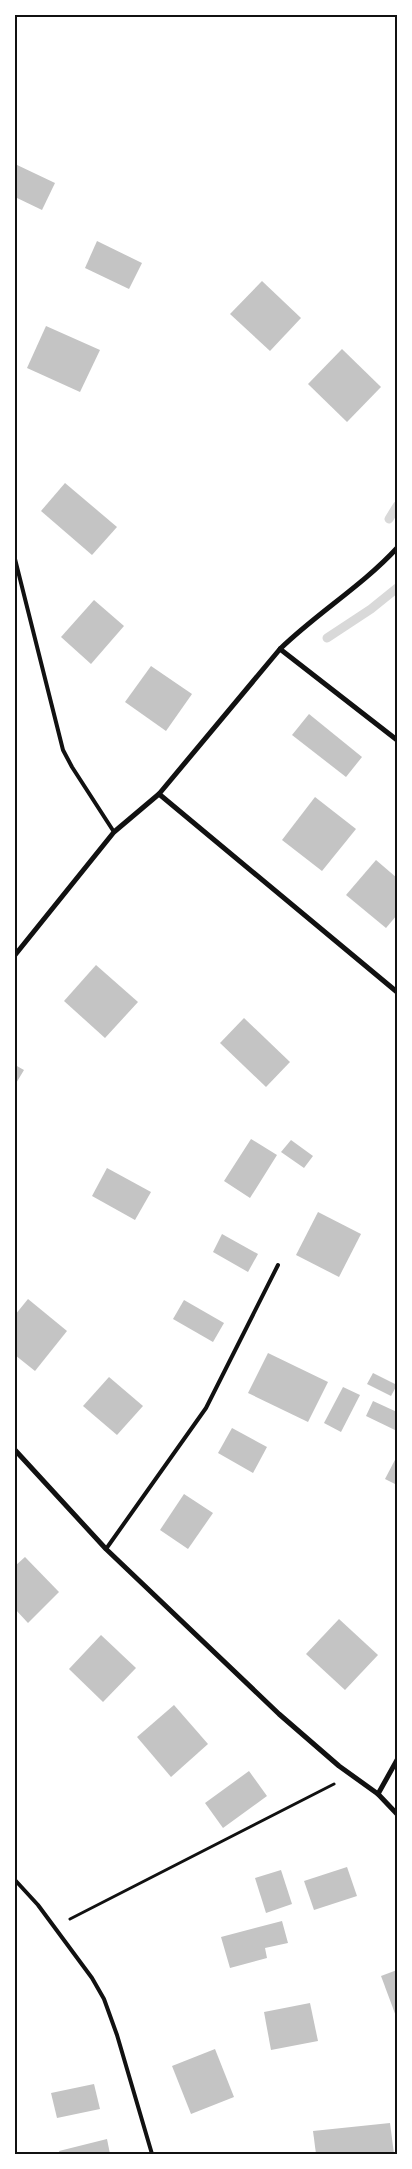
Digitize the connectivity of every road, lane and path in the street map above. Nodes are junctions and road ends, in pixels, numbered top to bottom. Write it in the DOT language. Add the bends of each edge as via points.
graph roads {
  1 [pos="397,548"];
  2 [pos="15,559"];
  3 [pos="280,649"];
  4 [pos="397,740"];
  5 [pos="159,794"];
  6 [pos="114,832"];
  7 [pos="15,955"];
  8 [pos="397,992"];
  9 [pos="278,1265"];
  10 [pos="15,1450"];
  11 [pos="106,1549"];
  12 [pos="397,1760"];
  13 [pos="351,1775"];
  14 [pos="378,1794"];
  15 [pos="397,1814"];
  16 [pos="15,1880"];
  17 [pos="54,1927"];
  18 [pos="152,2154"];
  1 -- 3 [label="street" via="369,576"];
  2 -- 6 [label="lane" via="64,750"];
  3 -- 4 [label="street"];
  3 -- 5 [label="street"];
  5 -- 6 [label="street"];
  5 -- 8 [label="street"];
  6 -- 7 [label="street"];
  9 -- 11 [label="lane" via="206,1408"];
  10 -- 11 [label="street"];
  11 -- 13 [label="street" via="279,1714"];
  12 -- 14 [label="street"];
  13 -- 14 [label="street"];
  13 -- 17 [label="path"];
  14 -- 15 [label="street"];
  16 -- 17 [label="lane"];
  17 -- 18 [label="lane" via="104,1999"];
}
